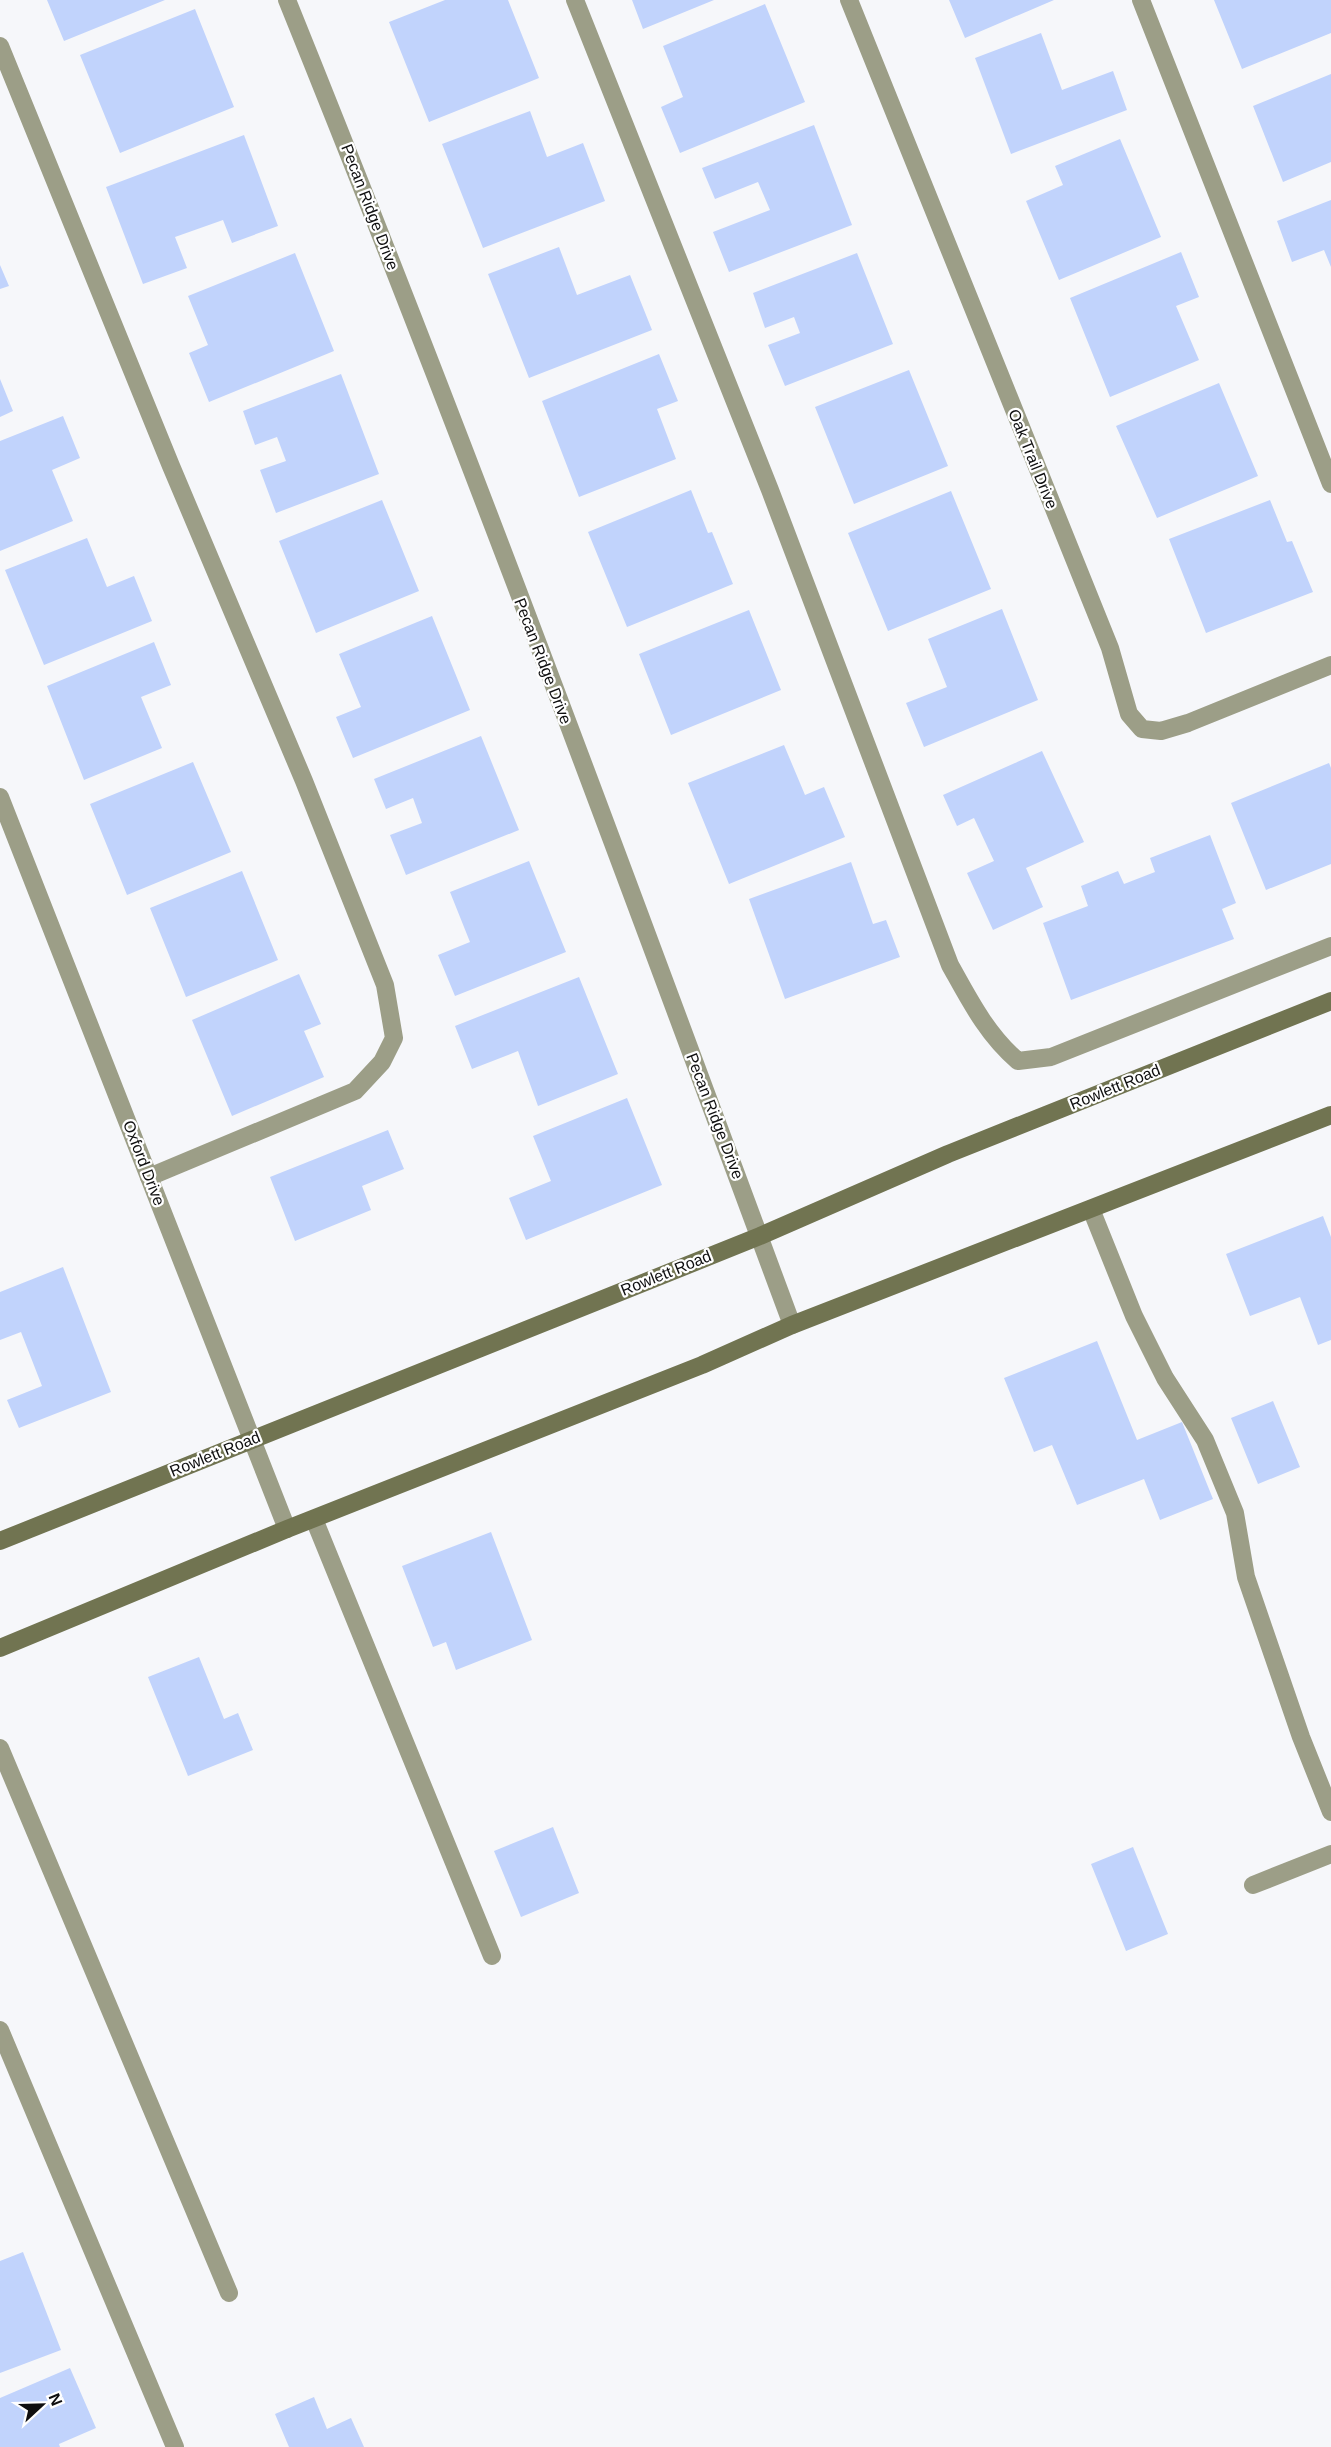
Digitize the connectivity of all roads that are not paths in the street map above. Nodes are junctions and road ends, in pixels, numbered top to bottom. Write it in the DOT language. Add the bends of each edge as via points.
graph roads {
  1 [pos="287,0"];
  2 [pos="575,0"];
  3 [pos="849,0"];
  4 [pos="1141,0"];
  5 [pos="0,46"];
  6 [pos="1331,484"];
  7 [pos="1331,665"];
  8 [pos="0,797"];
  9 [pos="1331,946"];
  10 [pos="1331,1001"];
  11 [pos="1331,1115"];
  12 [pos="149,1177"];
  13 [pos="1091,1209"];
  14 [pos="760,1236"];
  15 [pos="792,1325"];
  16 [pos="252,1439"];
  17 [pos="314,1519"];
  18 [pos="287,1529"];
  19 [pos="0,1541"];
  20 [pos="0,1648"];
  21 [pos="0,1748"];
  22 [pos="1331,1812"];
  23 [pos="1331,1854"];
  24 [pos="1253,1885"];
  25 [pos="492,1956"];
  26 [pos="0,2030"];
  27 [pos="229,2293"];
  28 [pos="176,2447"];
  1 -- 14 [label="street, Pecan Ridge Drive" via="364,192"];
  2 -- 9 [label="street" via="766,480 950,964 976,1012 1005,1050 1018,1061 1051,1057"];
  3 -- 7 [label="street, Oak Trail Drive" via="1110,648 1129,714 1142,729 1161,731"];
  4 -- 6 [label="street"];
  5 -- 12 [label="street" via="304,781 385,985 394,1038 382,1062 355,1091"];
  8 -- 12 [label="street, Oxford Drive"];
  10 -- 14 [label="main road, Rowlett Road" via="948,1154"];
  11 -- 13 [label="main road"];
  12 -- 16 [label="street, Oxford Drive"];
  13 -- 15 [label="main road"];
  13 -- 22 [label="street" via="1134,1316 1166,1378 1205,1440 1235,1513 1246,1577"];
  14 -- 15 [label="street, Pecan Ridge Drive"];
  14 -- 16 [label="main road, Rowlett Road"];
  15 -- 17 [label="main road" via="636,1392"];
  16 -- 18 [label="street, Oxford Drive"];
  16 -- 19 [label="main road, Rowlett Road"];
  17 -- 18 [label="main road"];
  17 -- 25 [label="street"];
  18 -- 20 [label="main road"];
  21 -- 27 [label="street"];
  23 -- 24 [label="street"];
  26 -- 28 [label="street"];
}
